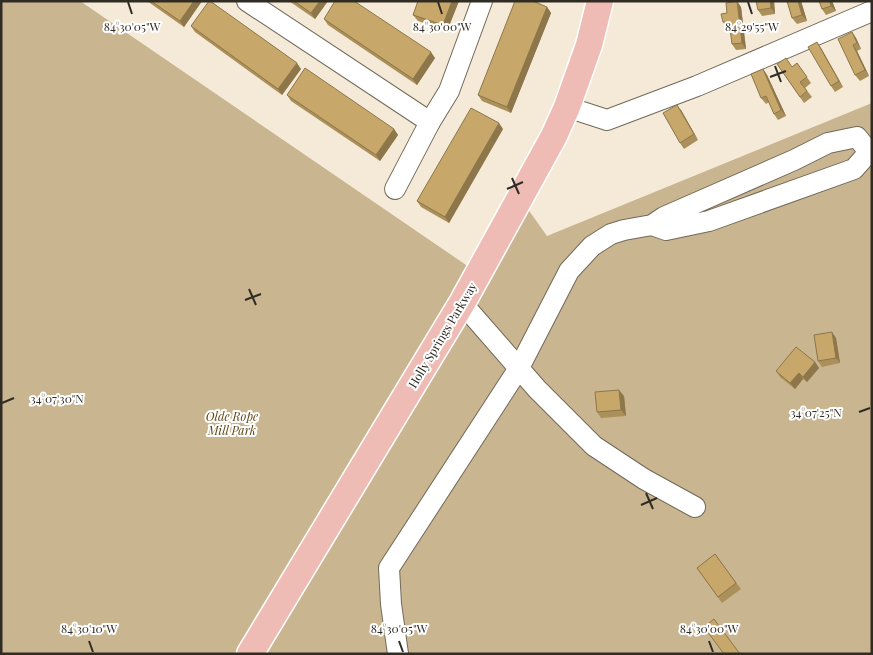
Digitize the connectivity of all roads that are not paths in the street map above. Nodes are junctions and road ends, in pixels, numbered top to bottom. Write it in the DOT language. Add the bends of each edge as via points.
graph roads {
  1 [pos="247,1"];
  2 [pos="482,1"];
  3 [pos="600,1"];
  4 [pos="872,11"];
  5 [pos="567,107"];
  6 [pos="430,122"];
  7 [pos="870,152"];
  8 [pos="395,189"];
  9 [pos="652,225"];
  10 [pos="462,303"];
  11 [pos="519,368"];
  12 [pos="695,507"];
  13 [pos="250,654"];
  14 [pos="398,654"];
  1 -- 6 [label="street"];
  2 -- 6 [label="street" via="449,91"];
  3 -- 5 [label="main road, Holly Springs Parkway" via="589,45"];
  4 -- 5 [label="street" via="697,86 607,120"];
  5 -- 10 [label="main road, Holly Springs Parkway"];
  6 -- 8 [label="street"];
  7 -- 9 [label="street" via="854,169 709,221 666,230"];
  7 -- 9 [label="street" via="857,137 828,143"];
  9 -- 11 [label="street" via="611,234 581,257 569,271"];
  10 -- 11 [label="street"];
  10 -- 13 [label="main road, Holly Springs Parkway"];
  11 -- 12 [label="street" via="594,446"];
  11 -- 14 [label="street" via="389,568"];
}
